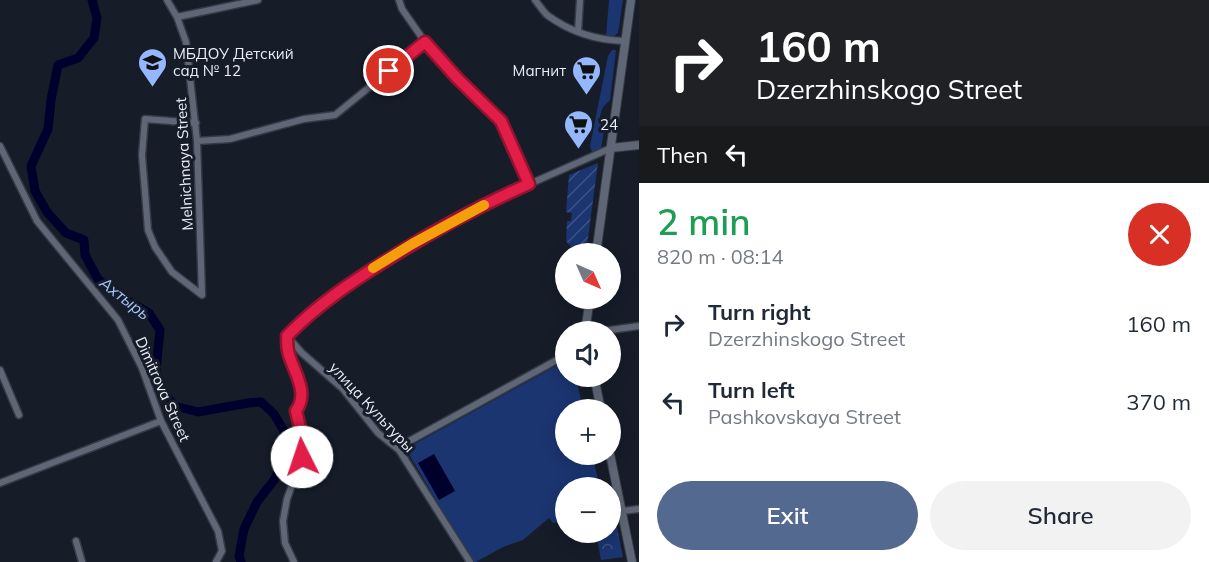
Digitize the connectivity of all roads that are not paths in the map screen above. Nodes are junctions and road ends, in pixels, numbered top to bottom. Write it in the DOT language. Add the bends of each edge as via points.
graph roads {
  1 [pos="167,0"];
  2 [pos="258,0"];
  3 [pos="399,0"];
  4 [pos="535,0"];
  5 [pos="580,0"];
  6 [pos="631,0"];
  7 [pos="177,16"];
  8 [pos="578,32"];
  9 [pos="625,41"];
  10 [pos="425,42"];
  11 [pos="195,123"];
  12 [pos="197,141"];
  13 [pos="639,145"];
  14 [pos="0,146"];
  15 [pos="611,148"];
  16 [pos="529,184"];
  17 [pos="598,243"];
  18 [pos="639,326"];
  19 [pos="621,329"];
  20 [pos="287,336"];
  21 [pos="555,361"];
  22 [pos="0,370"];
  23 [pos="19,415"];
  24 [pos="161,421"];
  25 [pos="399,450"];
  26 [pos="612,465"];
  27 [pos="0,483"];
  28 [pos="639,509"];
  29 [pos="622,511"];
  30 [pos="76,541"];
  31 [pos="634,560"];
  32 [pos="81,562"];
  33 [pos="216,562"];
  34 [pos="294,562"];
  35 [pos="470,562"];
  1 -- 7 [label="street, Melnichnaya Street"];
  2 -- 7 [label="street"];
  3 -- 10 [label="street"];
  4 -- 8 [label="street" via="546,14"];
  5 -- 8 [label="street"];
  6 -- 9 [label="street"];
  7 -- 11 [label="street, Melnichnaya Street" via="186,42"];
  8 -- 9 [label="street" via="607,41"];
  9 -- 15 [label="street"];
  10 -- 12 [label="street" via="334,115 230,139"];
  10 -- 16 [label="street" via="501,121"];
  11 -- 12 [label="street, Melnichnaya Street"];
  11 -- 12 [label="street, Melnichnaya Street" via="145,119 142,155 148,230 155,247 172,273 202,295"];
  13 -- 15 [label="street"];
  14 -- 24 [label="street, Dimitrova Street" via="37,221 118,320 142,368"];
  15 -- 16 [label="street"];
  15 -- 17 [label="street"];
  16 -- 20 [label="street" via="479,207 358,277 307,315"];
  18 -- 19 [label="street"];
  20 -- 25 [label="street, улица Культуры" via="342,388 378,433"];
  20 -- 34 [label="street" via="288,352 302,390 296,411 302,457 283,521 285,543"];
  21 -- 25 [label="street"];
  22 -- 23 [label="street"];
  24 -- 27 [label="street"];
  24 -- 33 [label="street, Dimitrova Street" via="218,531 222,551"];
  25 -- 35 [label="street, улица Культуры"];
  26 -- 29 [label="street"];
  28 -- 29 [label="street"];
  29 -- 31 [label="street"];
  30 -- 32 [label="street"];
}
